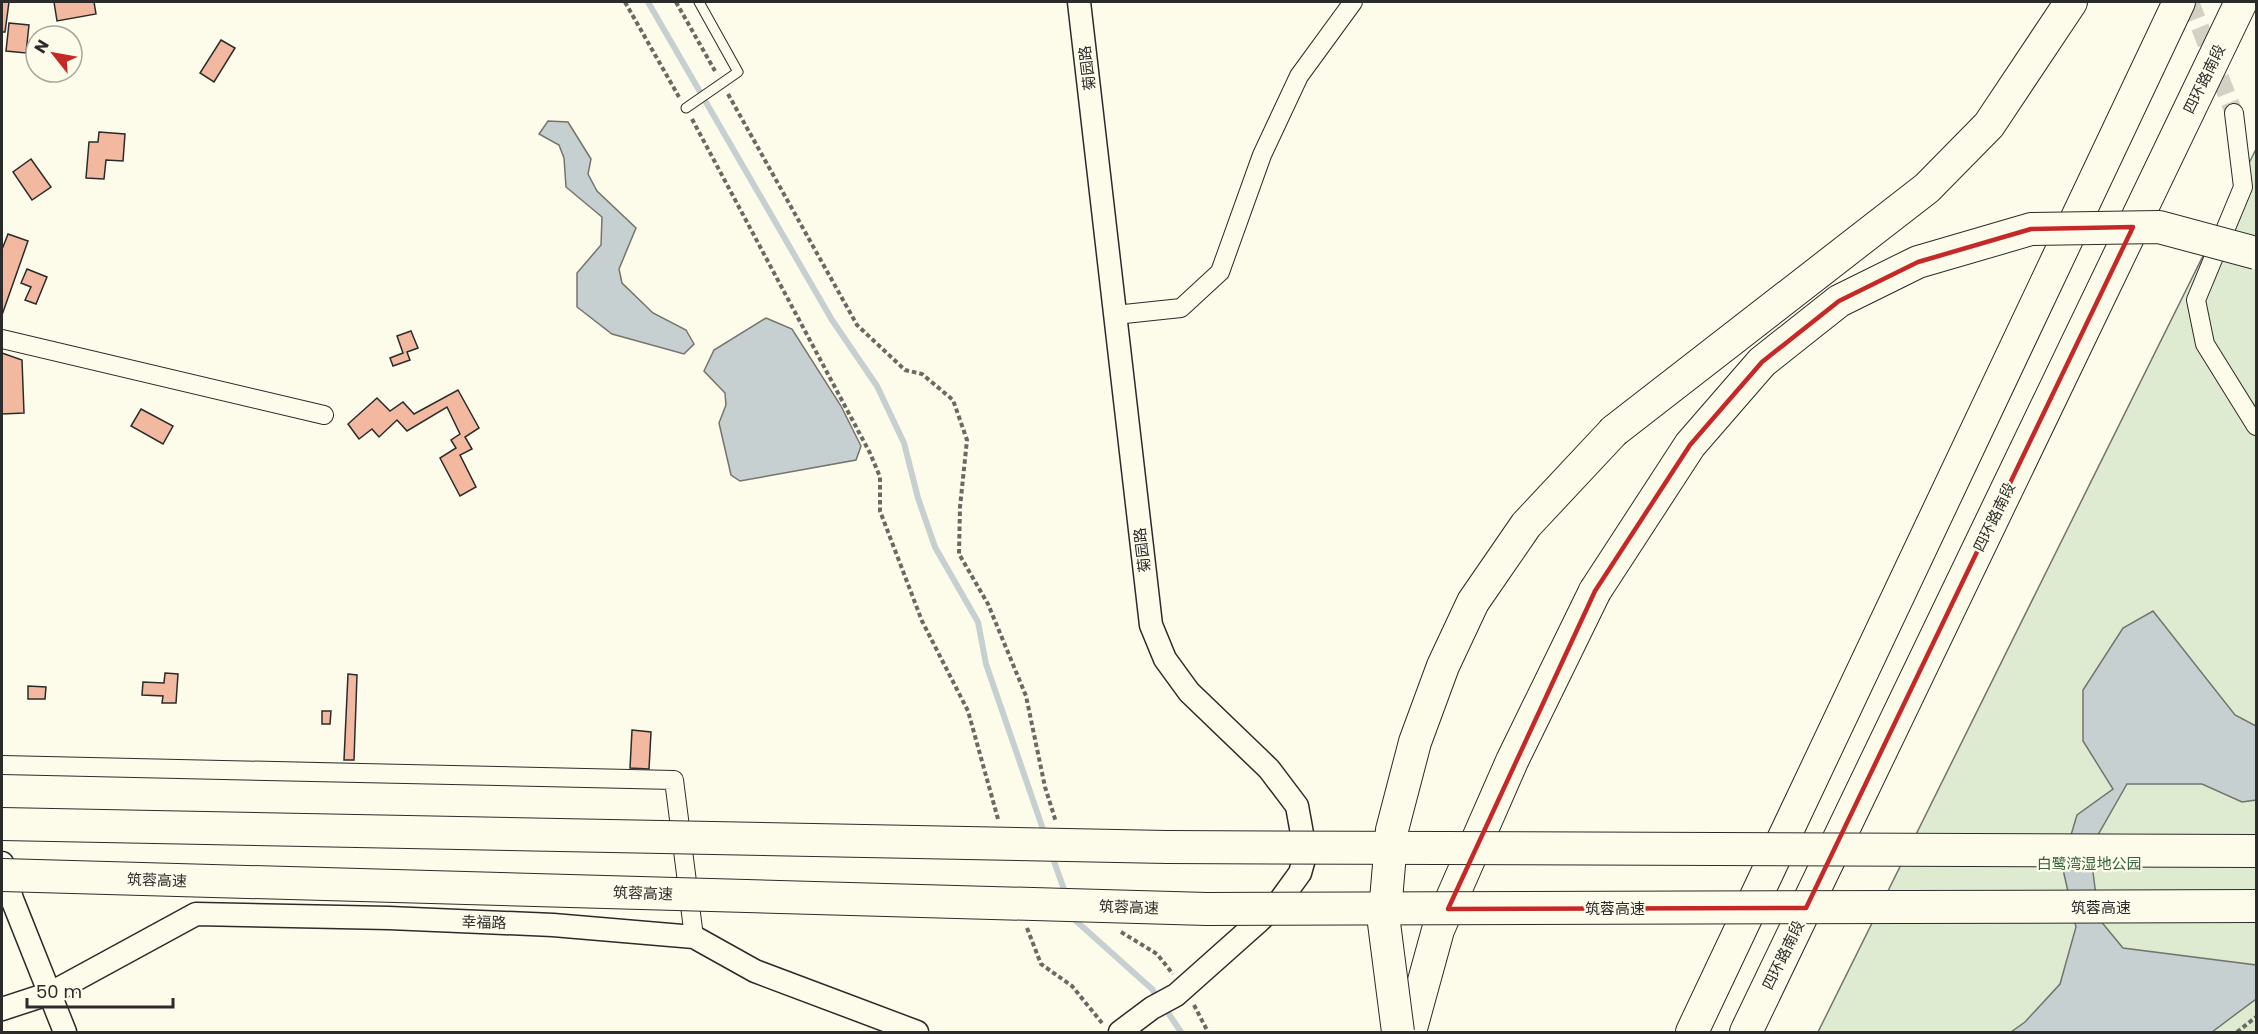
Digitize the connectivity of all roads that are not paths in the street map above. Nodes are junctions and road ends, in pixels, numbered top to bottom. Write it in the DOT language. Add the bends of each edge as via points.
graph roads {
  1 [pos="699,2"];
  2 [pos="1079,2"];
  3 [pos="1353,2"];
  4 [pos="2071,2"];
  5 [pos="2179,2"];
  6 [pos="2241,2"];
  7 [pos="686,108"];
  8 [pos="2234,113"];
  9 [pos="2256,254"];
  10 [pos="1115,315"];
  11 [pos="2,339"];
  12 [pos="324,415"];
  13 [pos="2256,426"];
  14 [pos="2,765"];
  15 [pos="2,824"];
  16 [pos="2256,851"];
  17 [pos="2,861"];
  18 [pos="5,891"];
  19 [pos="2256,906"];
  20 [pos="694,937"];
  21 [pos="51,993"];
  22 [pos="2,1009"];
  23 [pos="1112,1029"];
  24 [pos="65,1032"];
  25 [pos="917,1032"];
  26 [pos="1398,1032"];
  27 [pos="1410,1032"];
  28 [pos="1692,1032"];
  29 [pos="1746,1032"];
  1 -- 7 [label="lane" via="738,72"];
  2 -- 10 [label="street, 菊园路"];
  3 -- 10 [label="street" via="1299,76 1262,155 1220,272 1181,308"];
  4 -- 26 [label="highway, bridge" via="1989,125 1927,188 1614,431 1526,525 1473,602 1419,731 1392,830 1384,923"];
  5 -- 28 [label="highway"];
  6 -- 29 [label="highway, 四环路南段"];
  8 -- 13 [label="street" via="2242,187 2196,300 2205,344"];
  9 -- 27 [label="highway, bridge" via="2160,227 2031,229 1918,262 1839,301 1762,362 1690,445 1595,591 1512,761 1438,930"];
  10 -- 23 [label="street, 菊园路" via="1151,625 1166,658 1189,693 1269,769 1297,806 1304,859 1300,873 1279,902 1180,991"];
  11 -- 12 [label="street"];
  14 -- 20 [label="street" via="674,780"];
  15 -- 16 [label="highway, bridge" via="1167,847"];
  17 -- 18 [label="street"];
  18 -- 19 [label="highway, 筑蓉高速, bridge" via="1207,909"];
  18 -- 21 [label="street"];
  20 -- 21 [label="street, 幸福路" via="553,925 196,914"];
  20 -- 25 [label="street, 幸福路" via="754,971"];
  21 -- 22 [label="street, 幸福路"];
  21 -- 24 [label="street"];
}
